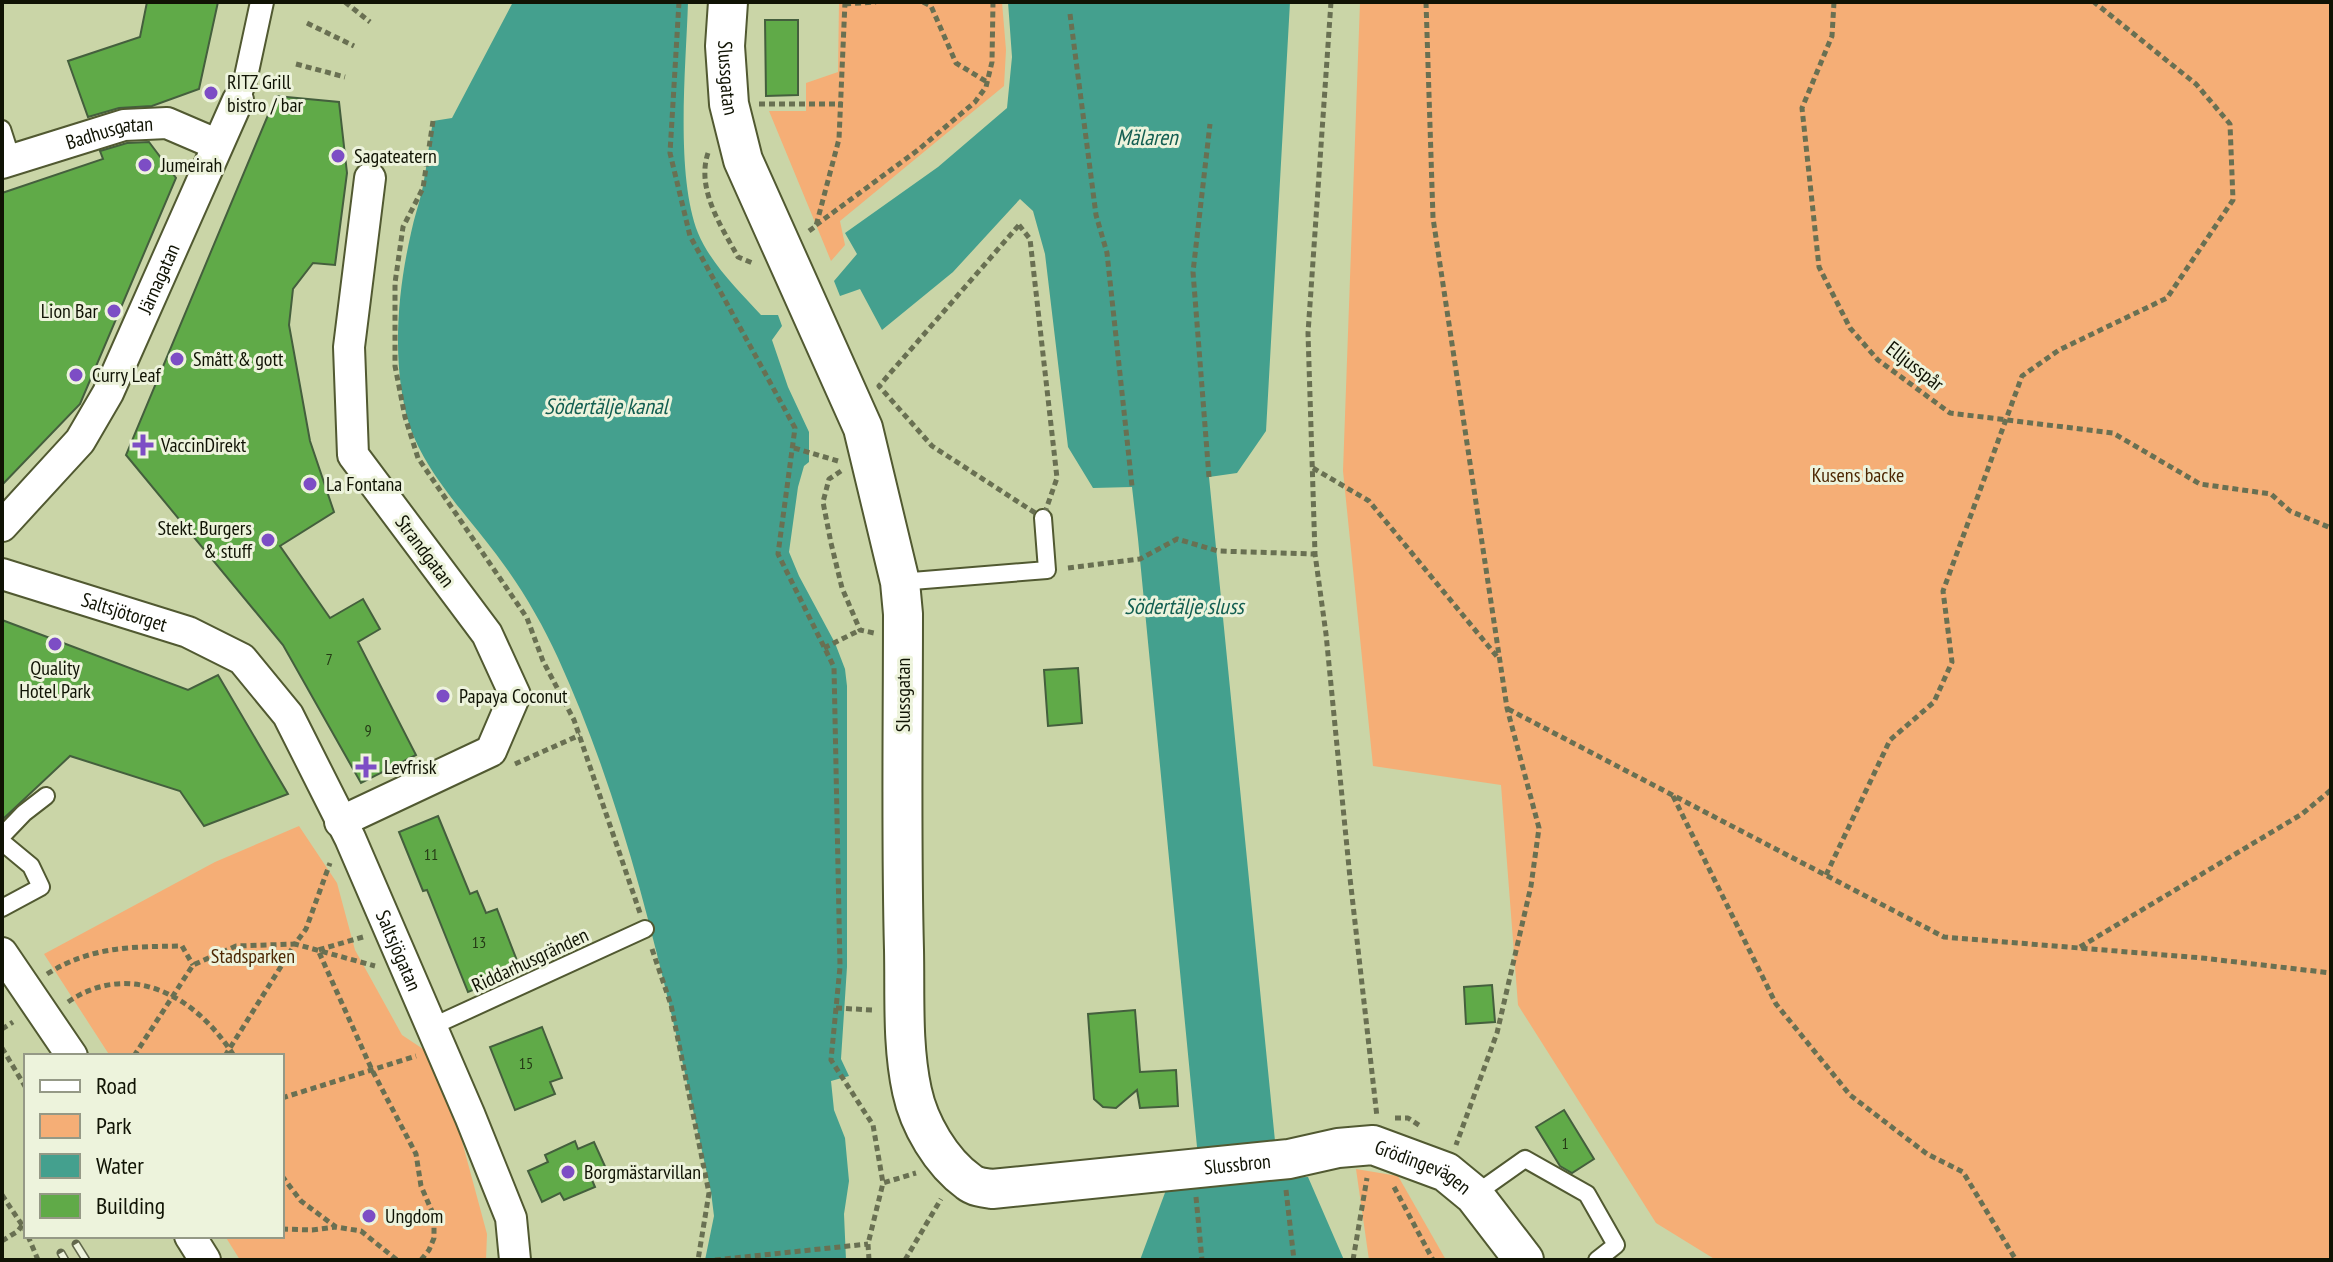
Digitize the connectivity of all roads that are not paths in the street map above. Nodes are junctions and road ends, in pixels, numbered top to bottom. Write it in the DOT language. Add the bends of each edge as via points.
graph roads {
  1 [pos="262,2"];
  2 [pos="728,2"];
  3 [pos="238,100"];
  4 [pos="2,129"];
  5 [pos="216,144"];
  6 [pos="7,162"];
  7 [pos="370,178"];
  8 [pos="1043,518"];
  9 [pos="2,526"];
  10 [pos="2,574"];
  11 [pos="900,582"];
  12 [pos="242,659"];
  13 [pos="46,796"];
  14 [pos="340,822"];
  15 [pos="2,839"];
  16 [pos="2,908"];
  17 [pos="645,929"];
  18 [pos="2,953"];
  19 [pos="435,1036"];
  20 [pos="71,1054"];
  21 [pos="1287,1169"];
  22 [pos="1190,1179"];
  23 [pos="1460,1184"];
  24 [pos="191,1238"];
  25 [pos="205,1260"];
  26 [pos="515,1260"];
  27 [pos="1524,1260"];
  28 [pos="1597,1260"];
  1 -- 3 [label="street, Järnagatan"];
  2 -- 11 [label="street, Slussgatan" via="729,104 743,160 863,428"];
  3 -- 5 [label="street, Järnagatan"];
  4 -- 6 [label="lane"];
  5 -- 6 [label="street, Badhusgatan" via="167,123 124,125"];
  5 -- 9 [label="street, Järnagatan" via="108,393 80,441"];
  7 -- 14 [label="street, Strandgatan" via="349,347 353,455 487,634 515,695 491,751"];
  8 -- 11 [label="lane" via="1047,570"];
  10 -- 12 [label="street, Saltsjötorget" via="188,632"];
  11 -- 22 [label="street, Slussgatan" via="907,1059 924,1124 971,1184 992,1189"];
  12 -- 14 [label="street, Saltsjögatan" via="288,715"];
  13 -- 15 [label="lane"];
  14 -- 19 [label="street, Saltsjögatan"];
  15 -- 16 [label="lane" via="31,866 41,887"];
  17 -- 19 [label="lane, Riddarhusgränden"];
  18 -- 20 [label="street"];
  19 -- 26 [label="street, Saltsjögatan" via="511,1218"];
  21 -- 22 [label="street, Slussbron"];
  21 -- 23 [label="street, Grödingevägen" via="1375,1131"];
  23 -- 27 [label="street, Grödingevägen"];
  23 -- 28 [label="lane" via="1525,1159 1587,1194 1616,1245"];
  24 -- 25 [label="street"];
}
